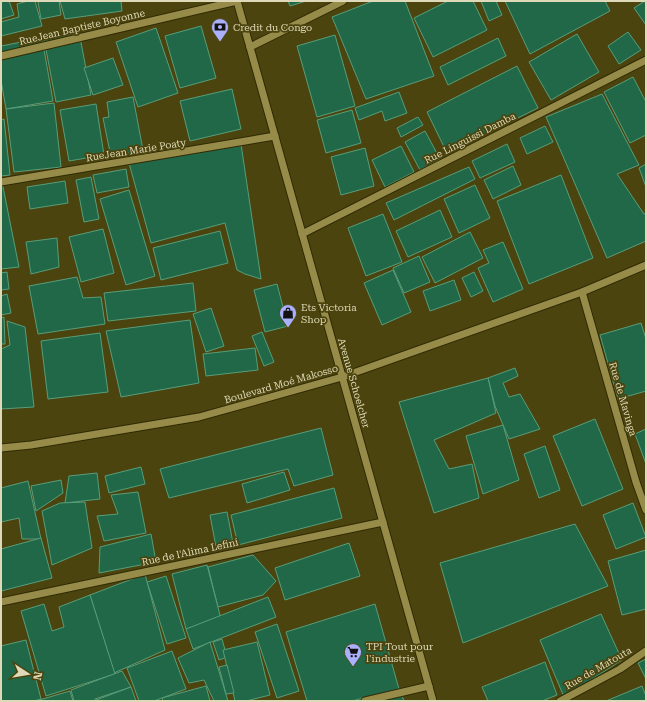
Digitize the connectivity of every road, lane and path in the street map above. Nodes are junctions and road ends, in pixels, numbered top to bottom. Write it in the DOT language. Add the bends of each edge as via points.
graph roads {
  1 [pos="237,1"];
  2 [pos="343,1"];
  3 [pos="250,48"];
  4 [pos="1,56"];
  5 [pos="646,60"];
  6 [pos="274,136"];
  7 [pos="1,182"];
  8 [pos="302,234"];
  9 [pos="646,265"];
  10 [pos="582,292"];
  11 [pos="342,377"];
  12 [pos="1,448"];
  13 [pos="646,510"];
  14 [pos="383,522"];
  15 [pos="1,602"];
  16 [pos="646,651"];
  17 [pos="429,686"];
  18 [pos="365,701"];
  19 [pos="433,701"];
  20 [pos="560,701"];
  1 -- 3 [label="street, Avenue Schoelcher"];
  1 -- 4 [label="street, RueJean Baptiste Boyonne"];
  2 -- 3 [label="street"];
  3 -- 6 [label="street, Avenue Schoelcher"];
  5 -- 8 [label="street, Rue Linguissi Damba"];
  6 -- 7 [label="street, RueJean Marie Poaty"];
  6 -- 8 [label="street, Avenue Schoelcher"];
  8 -- 11 [label="street, Avenue Schoelcher"];
  9 -- 10 [label="street, Boulevard Moé Makosso"];
  10 -- 11 [label="street, Boulevard Moé Makosso"];
  10 -- 13 [label="street, Rue de Mavinga"];
  11 -- 12 [label="street, Boulevard Moé Makosso" via="199,417"];
  11 -- 14 [label="street, Avenue Schoelcher"];
  14 -- 15 [label="street, Rue de l'Alima Lefini"];
  14 -- 17 [label="street, Avenue Schoelcher"];
  16 -- 20 [label="street, Rue de Matouta" via="620,669"];
  17 -- 18 [label="street"];
  17 -- 19 [label="street, Avenue Schoelcher"];
}
